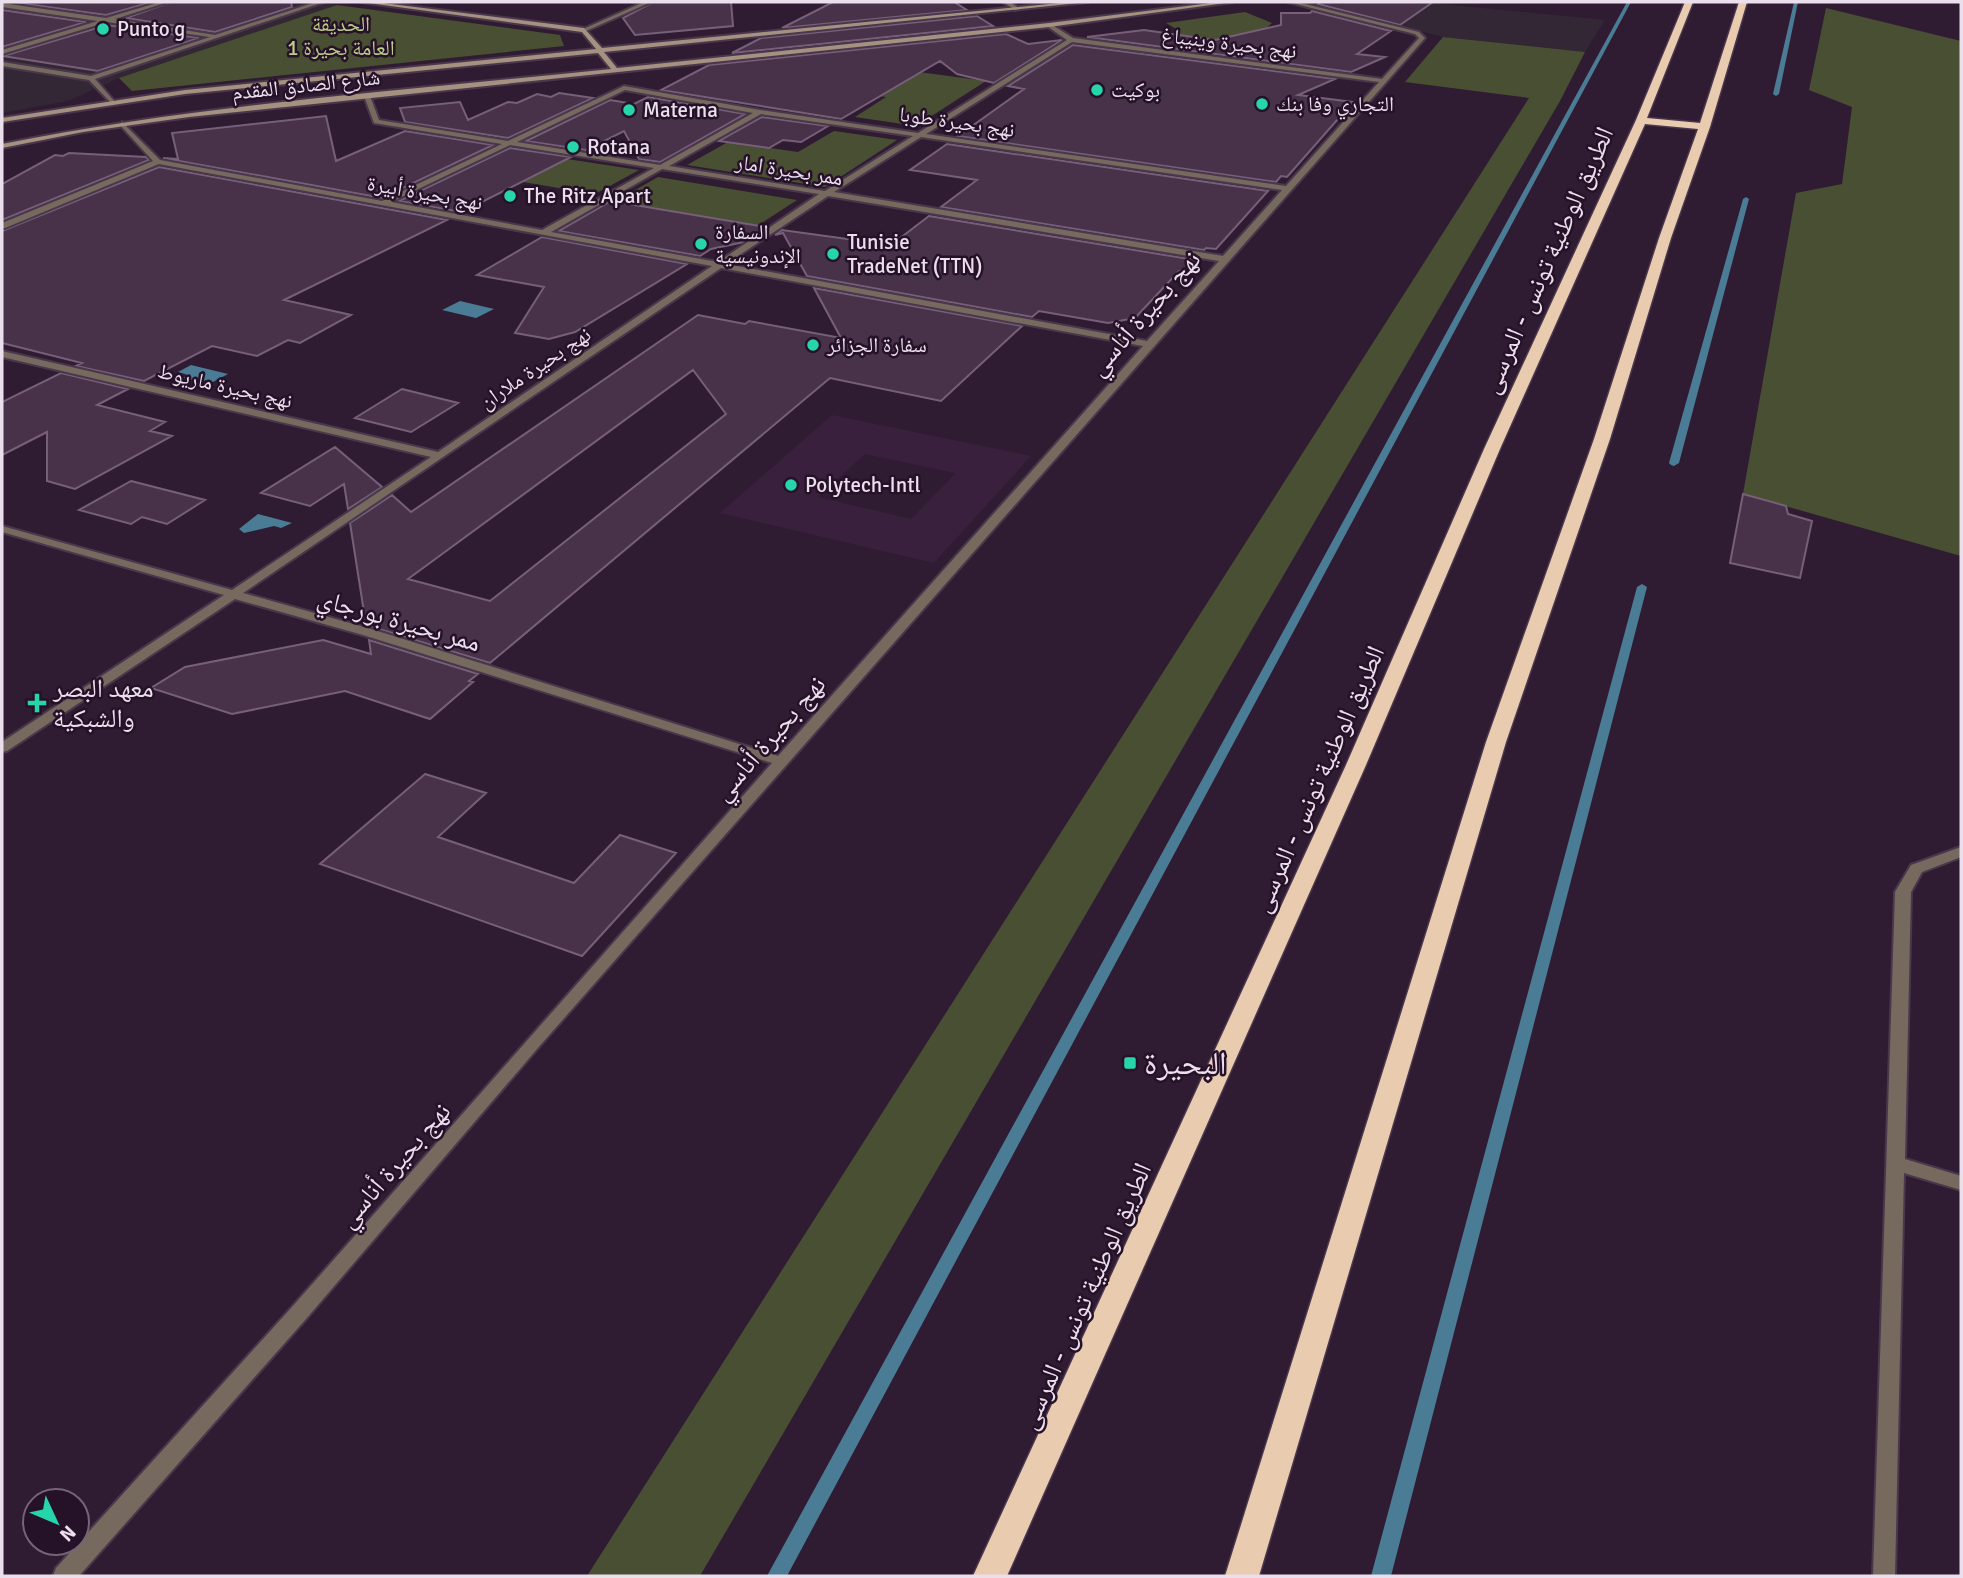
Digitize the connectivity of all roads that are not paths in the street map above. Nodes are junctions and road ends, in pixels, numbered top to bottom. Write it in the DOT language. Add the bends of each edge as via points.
graph roads {
  1 [pos="165,2"];
  2 [pos="321,2"];
  3 [pos="364,2"];
  4 [pos="648,2"];
  5 [pos="1006,2"];
  6 [pos="1085,2"];
  7 [pos="1230,2"];
  8 [pos="1291,2"];
  9 [pos="1689,2"];
  10 [pos="1743,2"];
  11 [pos="2,5"];
  12 [pos="1017,9"];
  13 [pos="106,20"];
  14 [pos="1049,25"];
  15 [pos="584,30"];
  16 [pos="217,36"];
  17 [pos="1071,40"];
  18 [pos="599,51"];
  19 [pos="2,52"];
  20 [pos="2,64"];
  21 [pos="616,71"];
  22 [pos="91,78"];
  23 [pos="1382,80"];
  24 [pos="624,88"];
  25 [pos="367,96"];
  26 [pos="112,102"];
  27 [pos="760,112"];
  28 [pos="2,120"];
  29 [pos="1641,120"];
  30 [pos="122,124"];
  31 [pos="1705,127"];
  32 [pos="920,134"];
  33 [pos="510,144"];
  34 [pos="2,146"];
  35 [pos="158,162"];
  36 [pos="660,167"];
  37 [pos="1287,188"];
  38 [pos="827,194"];
  39 [pos="383,204"];
  40 [pos="2,226"];
  41 [pos="543,233"];
  42 [pos="1224,259"];
  43 [pos="722,265"];
  44 [pos="1150,344"];
  45 [pos="2,354"];
  46 [pos="440,456"];
  47 [pos="2,529"];
  48 [pos="233,596"];
  49 [pos="2,748"];
  50 [pos="781,761"];
  51 [pos="1961,852"];
  52 [pos="1894,1163"];
  53 [pos="1961,1183"];
  54 [pos="64,1576"];
  55 [pos="990,1576"];
  56 [pos="1242,1576"];
  57 [pos="1884,1576"];
  1 -- 13 [label="street"];
  2 -- 16 [label="street"];
  3 -- 15 [label="main road"];
  4 -- 15 [label="street"];
  5 -- 12 [label="street"];
  6 -- 12 [label="main road, شارع الصادق المقدم"];
  7 -- 14 [label="main road, شارع الصادق المقدم"];
  8 -- 23 [label="street, نهج بحيرة أناسي" via="1417,33 1422,38 1419,44"];
  9 -- 29 [label="highway, الطريق الوطنية تونس - المرسى"];
  10 -- 31 [label="highway"];
  11 -- 13 [label="street"];
  12 -- 18 [label="main road, شارع الصادق المقدم"];
  13 -- 16 [label="street"];
  13 -- 19 [label="street"];
  14 -- 17 [label="street"];
  14 -- 21 [label="main road, شارع الصادق المقدم"];
  15 -- 18 [label="main road"];
  16 -- 22 [label="street"];
  17 -- 23 [label="street, نهج بحيرة وينيباغ"];
  17 -- 32 [label="street, نهج بحيرة ملاران"];
  18 -- 21 [label="main road"];
  18 -- 26 [label="main road, شارع الصادق المقدم"];
  20 -- 22 [label="street"];
  21 -- 24 [label="street"];
  21 -- 25 [label="main road, شارع الصادق المقدم"];
  22 -- 26 [label="street"];
  23 -- 37 [label="street, نهج بحيرة أناسي"];
  24 -- 27 [label="street, نهج بحيرة طوبا"];
  24 -- 33 [label="street"];
  25 -- 30 [label="main road, شارع الصادق المقدم"];
  25 -- 33 [label="street, ممر بحيرة امار" via="376,122"];
  26 -- 28 [label="main road, شارع الصادق المقدم"];
  27 -- 32 [label="street, نهج بحيرة طوبا"];
  27 -- 36 [label="street"];
  29 -- 31 [label="highway"];
  29 -- 55 [label="highway, الطريق الوطنية تونس - المرسى"];
  30 -- 34 [label="main road, شارع الصادق المقدم"];
  30 -- 35 [label="street"];
  31 -- 56 [label="highway" via="1496,743"];
  32 -- 37 [label="street, نهج بحيرة طوبا"];
  32 -- 38 [label="street, نهج بحيرة ملاران"];
  33 -- 36 [label="street, ممر بحيرة امار"];
  33 -- 39 [label="street"];
  35 -- 39 [label="street, نهج بحيرة أبيرة"];
  35 -- 40 [label="street"];
  36 -- 38 [label="street, ممر بحيرة امار"];
  36 -- 41 [label="street"];
  37 -- 42 [label="street, نهج بحيرة أناسي"];
  38 -- 42 [label="street, ممر بحيرة امار"];
  38 -- 43 [label="street, نهج بحيرة ملاران"];
  39 -- 41 [label="street, نهج بحيرة أبيرة"];
  41 -- 43 [label="street, نهج بحيرة أبيرة"];
  42 -- 44 [label="street, نهج بحيرة أناسي"];
  43 -- 44 [label="street, نهج بحيرة أبيرة"];
  43 -- 46 [label="street, نهج بحيرة ملاران"];
  44 -- 50 [label="street, نهج بحيرة أناسي"];
  45 -- 46 [label="street, نهج بحيرة ماريوط"];
  46 -- 48 [label="street, نهج بحيرة ملاران"];
  47 -- 48 [label="street, ممر بحيرة بورجاي"];
  48 -- 49 [label="street, نهج بحيرة ملاران"];
  48 -- 50 [label="street, ممر بحيرة بورجاي" via="367,632"];
  50 -- 54 [label="street, نهج بحيرة أناسي"];
  51 -- 52 [label="street" via="1916,869 1903,892"];
  52 -- 53 [label="street"];
  52 -- 57 [label="street"];
}
